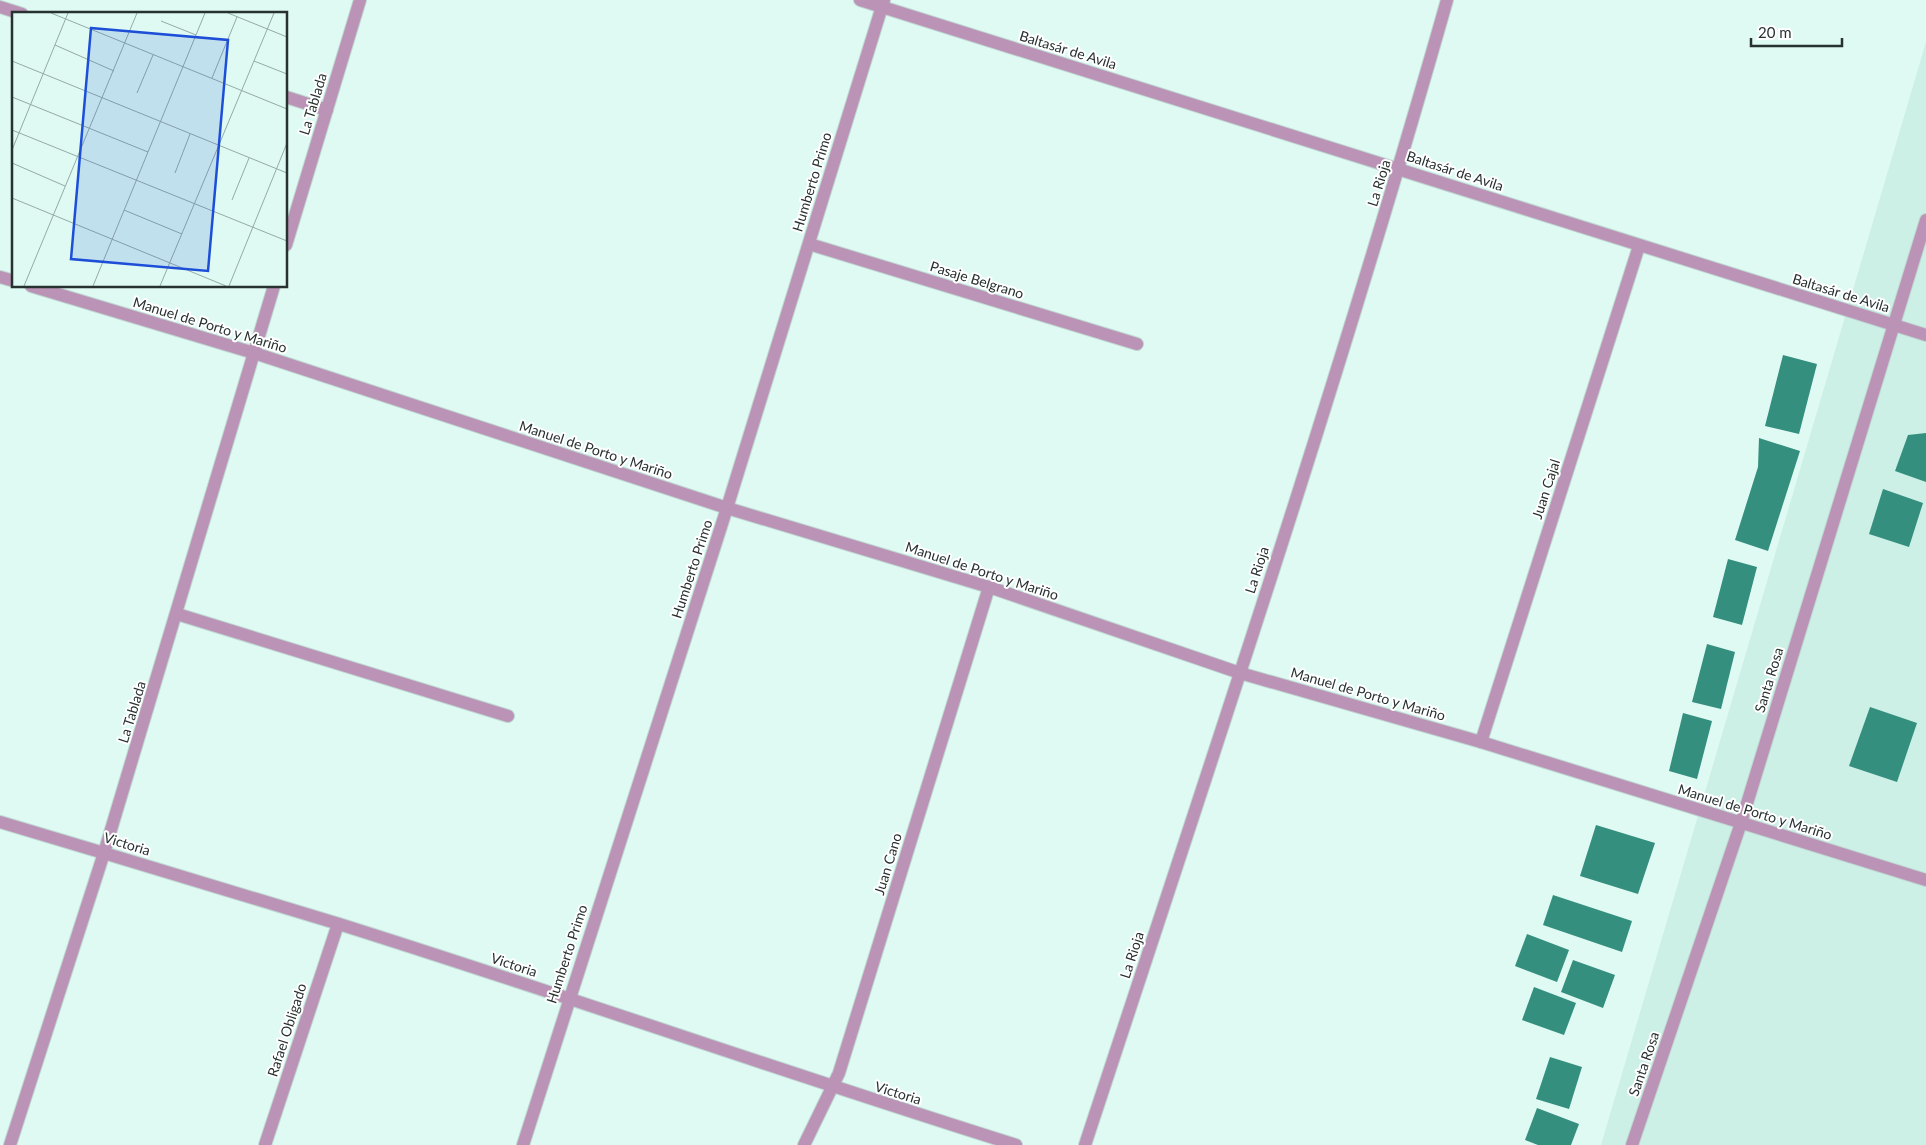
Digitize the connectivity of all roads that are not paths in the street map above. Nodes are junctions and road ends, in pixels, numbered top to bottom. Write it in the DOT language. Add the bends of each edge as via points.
graph roads {
  1 [pos="360,0"];
  2 [pos="860,0"];
  3 [pos="1447,0"];
  4 [pos="883,4"];
  5 [pos="0,7"];
  6 [pos="16,12"];
  7 [pos="288,98"];
  8 [pos="327,110"];
  9 [pos="1399,169"];
  10 [pos="1926,220"];
  11 [pos="288,238"];
  12 [pos="809,244"];
  13 [pos="1639,246"];
  14 [pos="38,288"];
  15 [pos="273,288"];
  16 [pos="1894,325"];
  17 [pos="1926,335"];
  18 [pos="1137,344"];
  19 [pos="254,354"];
  20 [pos="728,508"];
  21 [pos="989,587"];
  22 [pos="177,614"];
  23 [pos="1240,673"];
  24 [pos="508,716"];
  25 [pos="1481,742"];
  26 [pos="0,822"];
  27 [pos="1741,823"];
  28 [pos="104,853"];
  29 [pos="1926,880"];
  30 [pos="338,924"];
  31 [pos="569,998"];
  32 [pos="833,1088"];
  33 [pos="10,1145"];
  34 [pos="265,1145"];
  35 [pos="523,1145"];
  36 [pos="804,1145"];
  37 [pos="1016,1145"];
  38 [pos="1085,1145"];
  39 [pos="1632,1145"];
  1 -- 8 [label="street, La Tablada"];
  2 -- 4 [label="street, Baltasár de Avila"];
  3 -- 9 [label="street, La Rioja"];
  4 -- 9 [label="street, Baltasár de Avila"];
  4 -- 12 [label="street, Humberto Primo"];
  5 -- 6 [label="street"];
  7 -- 8 [label="street"];
  8 -- 11 [label="street, La Tablada"];
  9 -- 13 [label="street, Baltasár de Avila"];
  9 -- 23 [label="street, La Rioja"];
  10 -- 16 [label="street, Santa Rosa"];
  12 -- 18 [label="street, Pasaje Belgrano"];
  12 -- 20 [label="street, Humberto Primo"];
  13 -- 16 [label="street, Baltasár de Avila"];
  13 -- 25 [label="street, Juan Cajal"];
  14 -- 19 [label="street, Manuel de Porto y Mariño"];
  15 -- 19 [label="street, La Tablada"];
  16 -- 17 [label="street, Baltasár de Avila"];
  16 -- 27 [label="street, Santa Rosa"];
  19 -- 20 [label="street, Manuel de Porto y Mariño"];
  19 -- 22 [label="street, La Tablada"];
  20 -- 21 [label="street, Manuel de Porto y Mariño"];
  20 -- 31 [label="street, Humberto Primo"];
  21 -- 23 [label="street, Manuel de Porto y Mariño"];
  21 -- 32 [label="street, Juan Cano"];
  22 -- 24 [label="street"];
  22 -- 28 [label="street, La Tablada"];
  23 -- 25 [label="street, Manuel de Porto y Mariño"];
  23 -- 38 [label="street, La Rioja"];
  25 -- 27 [label="street, Manuel de Porto y Mariño"];
  26 -- 28 [label="street, Victoria"];
  27 -- 29 [label="street, Manuel de Porto y Mariño"];
  27 -- 39 [label="street, Santa Rosa"];
  28 -- 30 [label="street, Victoria"];
  28 -- 33 [label="street, La Tablada"];
  30 -- 31 [label="street, Victoria"];
  30 -- 34 [label="street, Rafael Obligado"];
  31 -- 32 [label="street, Victoria"];
  31 -- 35 [label="street, Humberto Primo"];
  32 -- 36 [label="street, Juan Cano"];
  32 -- 37 [label="street, Victoria"];
}
